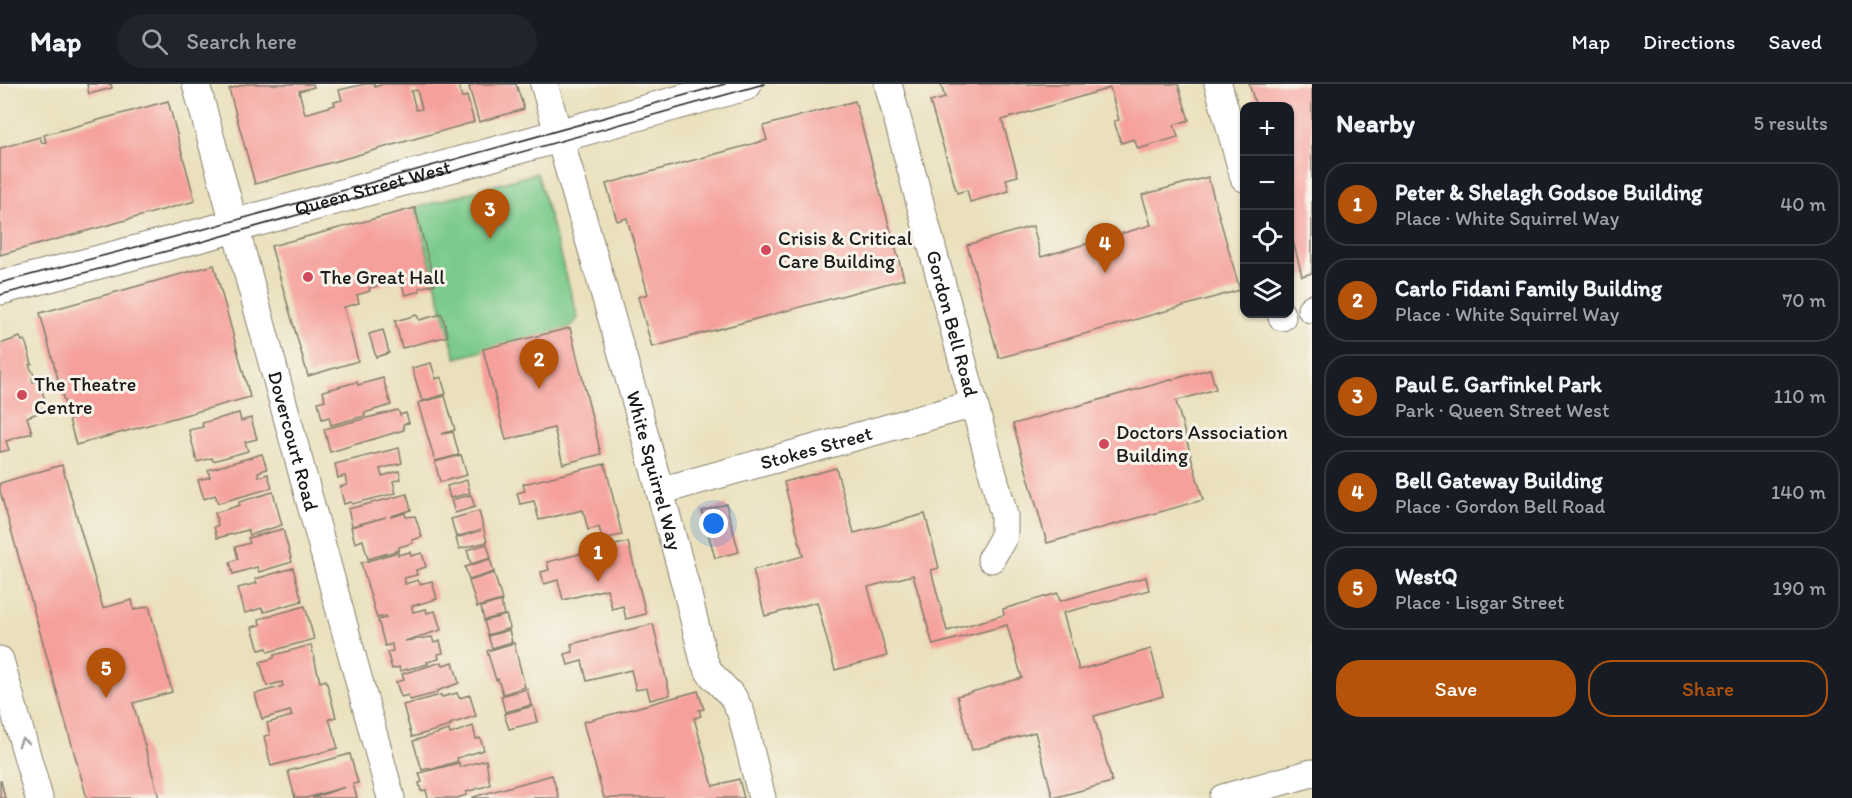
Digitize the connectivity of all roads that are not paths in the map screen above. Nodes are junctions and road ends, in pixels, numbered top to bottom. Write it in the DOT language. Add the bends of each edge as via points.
graph roads {
  1 [pos="196,84"];
  2 [pos="544,84"];
  3 [pos="745,84"];
  4 [pos="888,84"];
  5 [pos="1218,84"];
  6 [pos="558,135"];
  7 [pos="1240,161"];
  8 [pos="234,225"];
  9 [pos="0,288"];
  10 [pos="974,404"];
  11 [pos="660,491"];
  12 [pos="992,559"];
  13 [pos="0,660"];
  14 [pos="1312,773"];
  15 [pos="39,798"];
  16 [pos="392,798"];
  17 [pos="762,798"];
  18 [pos="1223,798"];
  1 -- 8 [label="street, Dovercourt Road"];
  2 -- 6 [label="street, White Squirrel Way"];
  3 -- 6 [label="main road, Queen Street West"];
  4 -- 10 [label="street, Gordon Bell Road"];
  5 -- 7 [label="street"];
  6 -- 8 [label="main road, Queen Street West"];
  6 -- 11 [label="street, White Squirrel Way"];
  8 -- 9 [label="main road, Queen Street West"];
  8 -- 16 [label="street, Dovercourt Road"];
  10 -- 11 [label="street, Stokes Street"];
  10 -- 12 [label="street, Gordon Bell Road" via="1004,515 1004,536"];
  11 -- 17 [label="street, White Squirrel Way" via="704,661 741,713"];
  15 -- 13 [label="street, one-way"];
  14 -- 18 [label="street"];
}
